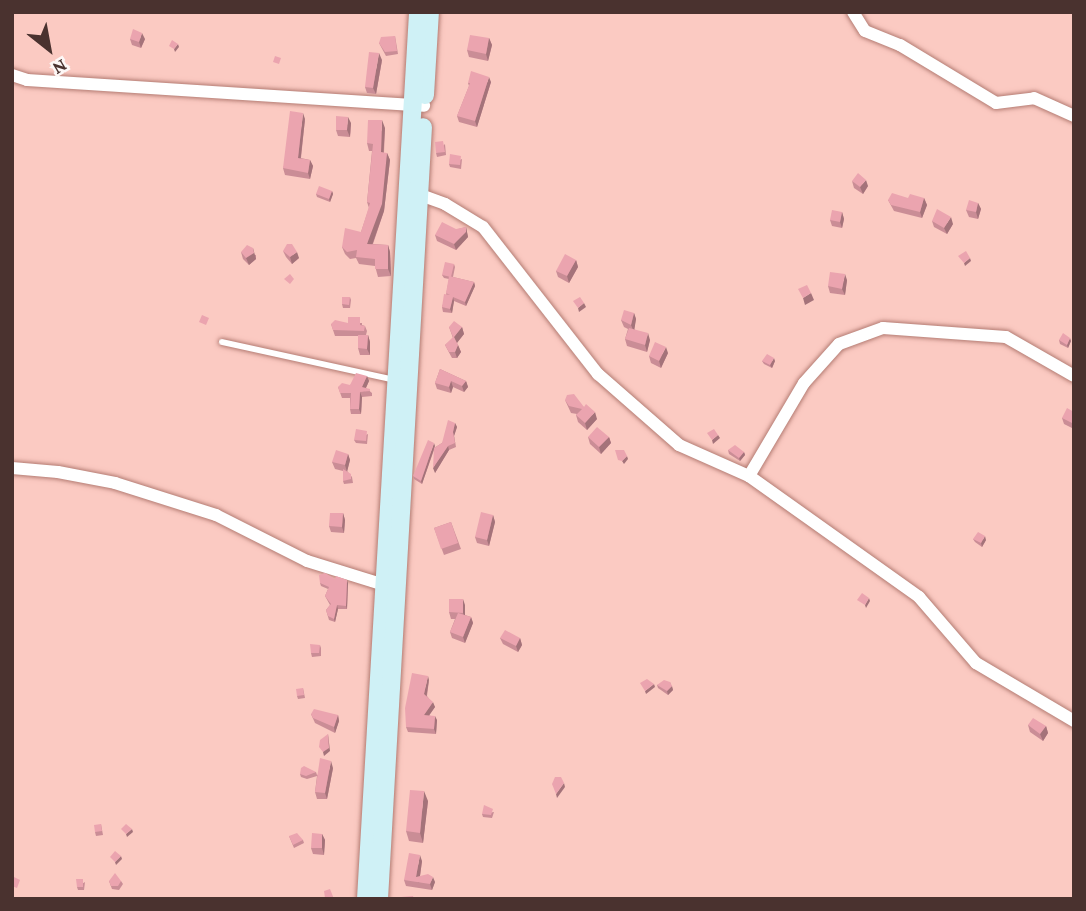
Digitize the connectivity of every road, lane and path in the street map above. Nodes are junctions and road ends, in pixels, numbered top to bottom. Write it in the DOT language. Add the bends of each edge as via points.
graph roads {
  1 [pos="418,12"];
  2 [pos="430,12"];
  3 [pos="853,12"];
  4 [pos="12,75"];
  5 [pos="418,106"];
  6 [pos="1074,116"];
  7 [pos="414,193"];
  8 [pos="222,342"];
  9 [pos="1074,376"];
  10 [pos="397,380"];
  11 [pos="12,468"];
  12 [pos="749,476"];
  13 [pos="384,585"];
  14 [pos="1074,721"];
  15 [pos="366,899"];
  16 [pos="379,899"];
  1 -- 5 [label="main road"];
  2 -- 5 [label="main road"];
  3 -- 6 [label="street" via="865,31 900,45 996,103 1034,98"];
  4 -- 5 [label="street" via="54,82"];
  5 -- 7 [label="main road"];
  7 -- 10 [label="main road"];
  7 -- 12 [label="street" via="445,204 483,228 597,374 679,445"];
  7 -- 16 [label="main road"];
  8 -- 10 [label="lane"];
  9 -- 12 [label="street" via="1006,337 883,328 839,344 804,383"];
  10 -- 13 [label="main road"];
  11 -- 13 [label="street" via="128,487 216,515 307,561"];
  12 -- 14 [label="street" via="919,597 976,663"];
  13 -- 15 [label="main road"];
}
